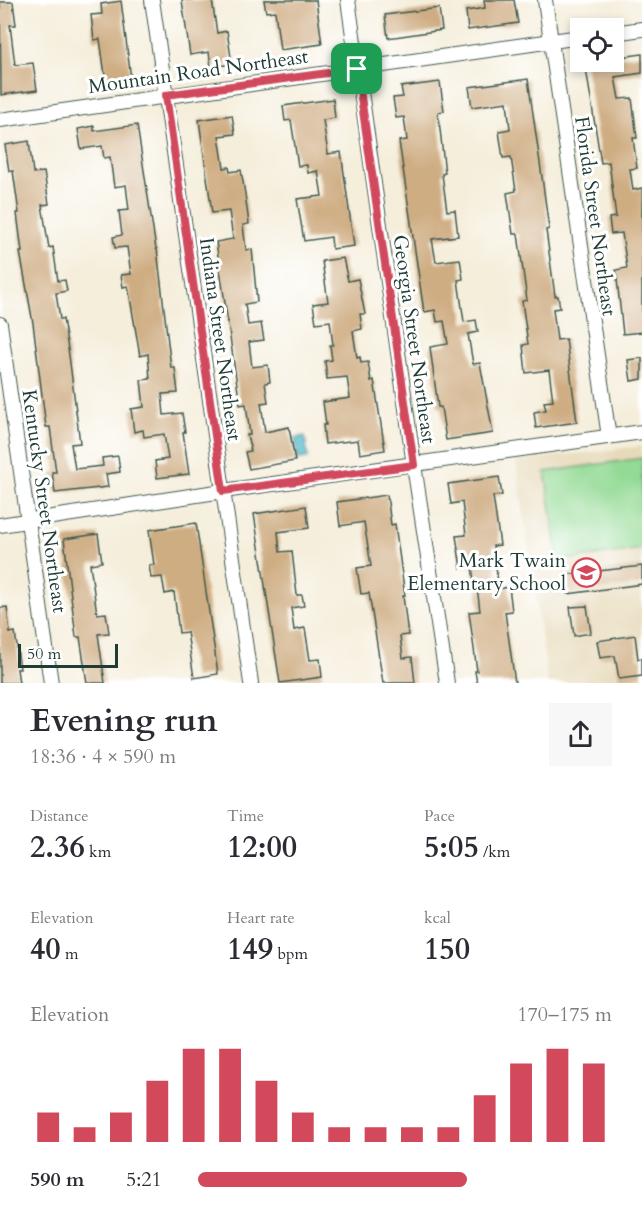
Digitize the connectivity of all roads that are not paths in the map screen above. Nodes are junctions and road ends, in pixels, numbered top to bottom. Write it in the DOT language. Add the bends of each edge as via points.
graph roads {
  1 [pos="152,0"];
  2 [pos="348,0"];
  3 [pos="545,0"];
  4 [pos="642,29"];
  5 [pos="624,32"];
  6 [pos="570,39"];
  7 [pos="551,42"];
  8 [pos="357,69"];
  9 [pos="166,95"];
  10 [pos="0,120"];
  11 [pos="0,324"];
  12 [pos="642,432"];
  13 [pos="609,437"];
  14 [pos="414,465"];
  15 [pos="223,491"];
  16 [pos="28,521"];
  17 [pos="0,525"];
  18 [pos="51,683"];
  19 [pos="251,683"];
  20 [pos="447,683"];
  1 -- 9 [label="street, Indiana Street Northeast"];
  2 -- 8 [label="street, Georgia Street Northeast"];
  3 -- 7 [label="street, Florida Street Northeast"];
  4 -- 5 [label="street"];
  6 -- 7 [label="street, Mountain Road Northeast"];
  7 -- 8 [label="street, Mountain Road Northeast"];
  7 -- 13 [label="street, Florida Street Northeast"];
  8 -- 9 [label="street, Mountain Road Northeast"];
  8 -- 14 [label="street, Georgia Street Northeast"];
  9 -- 10 [label="street, Mountain Road Northeast"];
  9 -- 15 [label="street, Indiana Street Northeast"];
  11 -- 16 [label="street, Kentucky Street Northeast"];
  12 -- 13 [label="street"];
  13 -- 14 [label="street"];
  14 -- 15 [label="street"];
  14 -- 20 [label="street, Georgia Street Northeast"];
  15 -- 16 [label="street"];
  15 -- 19 [label="street, Indiana Street Northeast"];
  16 -- 17 [label="street"];
  16 -- 18 [label="street, Kentucky Street Northeast"];
}
